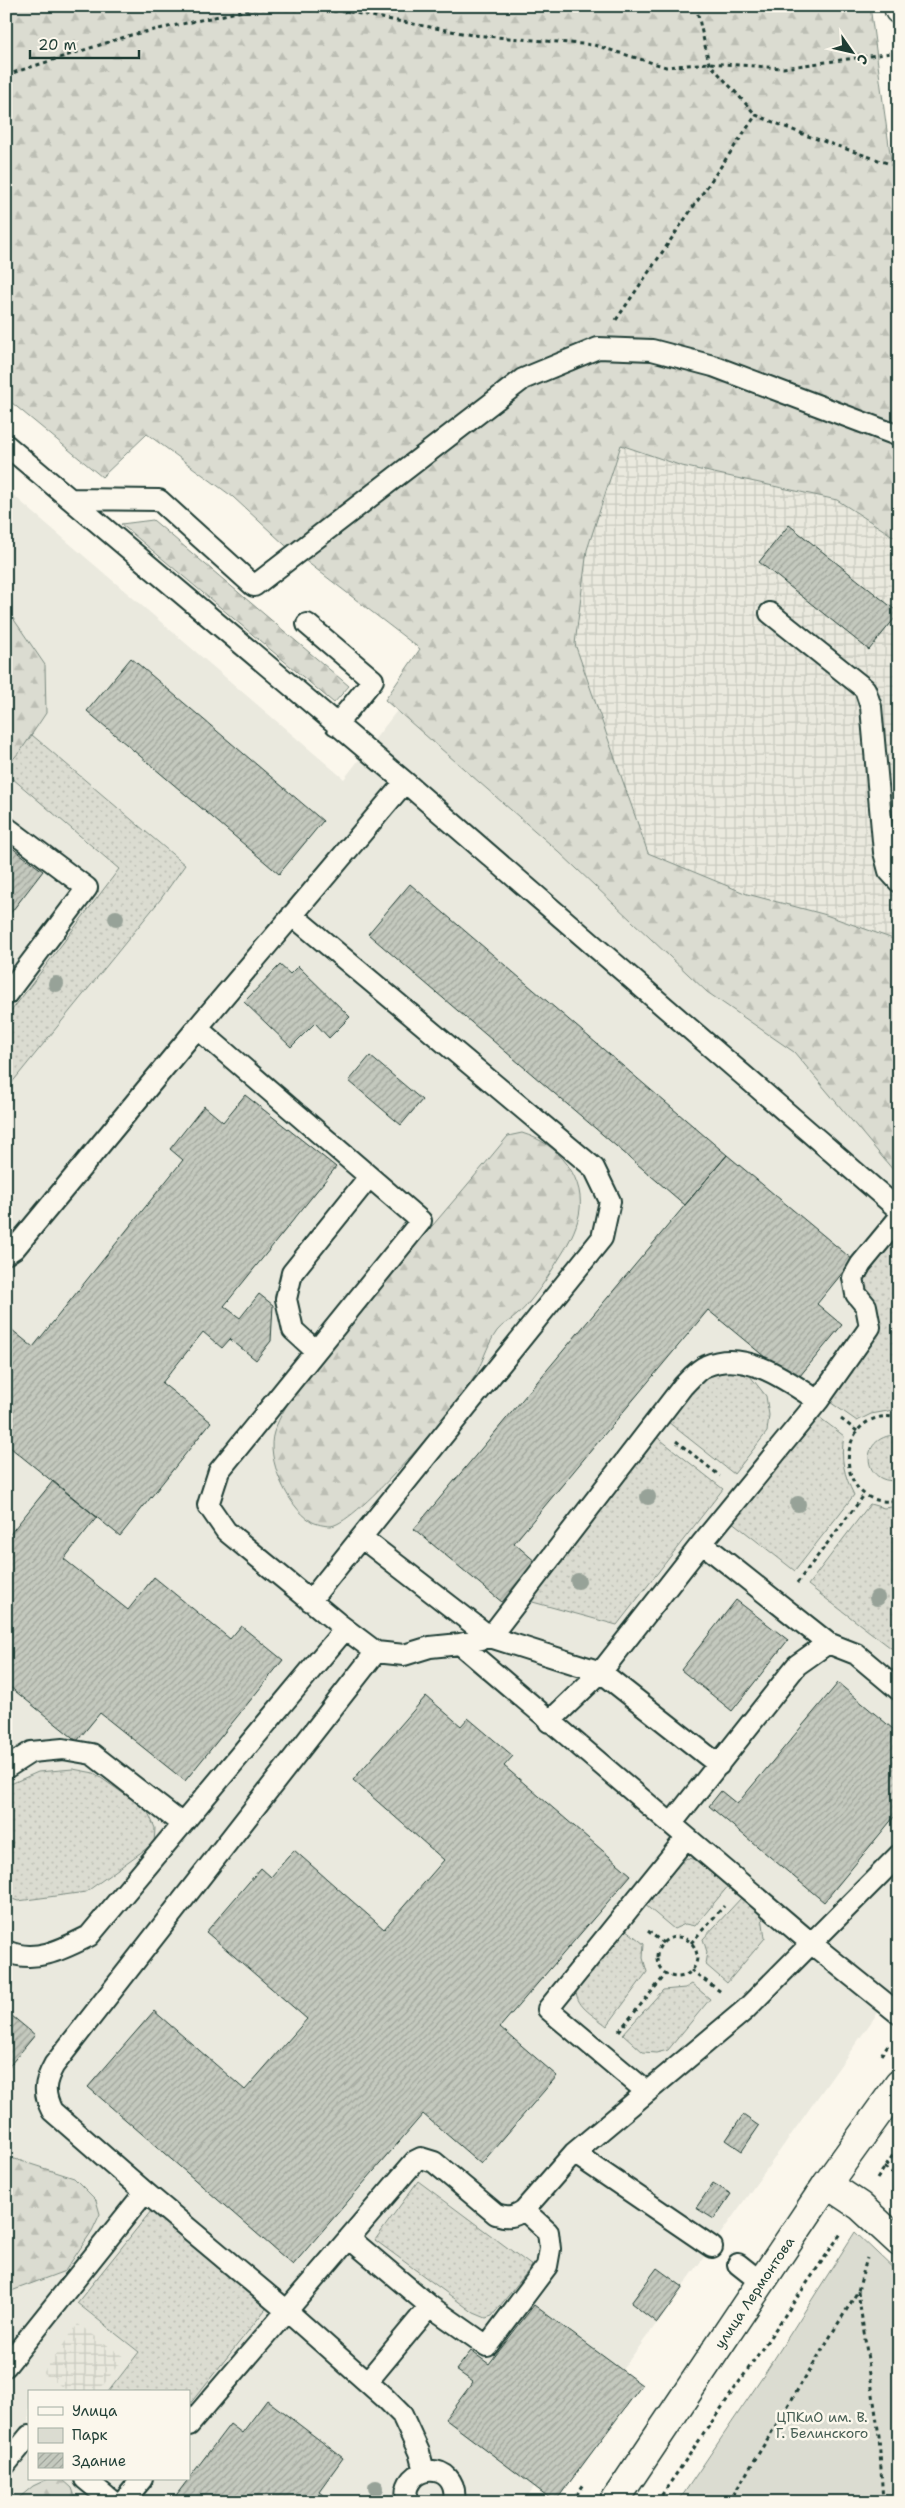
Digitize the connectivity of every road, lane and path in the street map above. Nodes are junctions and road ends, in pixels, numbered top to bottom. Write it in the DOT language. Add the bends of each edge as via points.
graph roads {
  1 [pos="696,6"];
  2 [pos="256,7"];
  3 [pos="899,52"];
  4 [pos="708,63"];
  5 [pos="6,75"];
  6 [pos="756,115"];
  7 [pos="899,167"];
  8 [pos="598,348"];
  9 [pos="899,436"];
  10 [pos="6,445"];
  11 [pos="70,499"];
  12 [pos="770,613"];
  13 [pos="307,624"];
  14 [pos="336,725"];
  15 [pos="404,782"];
  16 [pos="6,827"];
  17 [pos="899,882"];
  18 [pos="292,915"];
  19 [pos="6,995"];
  20 [pos="197,1028"];
  21 [pos="370,1177"];
  22 [pos="899,1210"];
  23 [pos="899,1218"];
  24 [pos="6,1254"];
  25 [pos="316,1352"];
  26 [pos="818,1401"];
  27 [pos="899,1418"];
  28 [pos="654,1423"];
  29 [pos="742,1494"];
  30 [pos="865,1494"];
  31 [pos="899,1500"];
  32 [pos="362,1538"];
  33 [pos="702,1543"];
  34 [pos="310,1601"];
  35 [pos="780,1605"];
  36 [pos="330,1618"];
  37 [pos="490,1637"];
  38 [pos="828,1643"];
  39 [pos="460,1644"];
  40 [pos="376,1652"];
  41 [pos="601,1672"];
  42 [pos="899,1690"];
  43 [pos="549,1722"];
  44 [pos="718,1765"];
  45 [pos="6,1768"];
  46 [pos="672,1823"];
  47 [pos="182,1824"];
  48 [pos="686,1838"];
  49 [pos="899,1855"];
  50 [pos="742,1885"];
  51 [pos="691,1943"];
  52 [pos="812,1944"];
  53 [pos="6,1951"];
  54 [pos="691,1970"];
  55 [pos="666,1973"];
  56 [pos="744,2010"];
  57 [pos="899,2014"];
  58 [pos="601,2054"];
  59 [pos="899,2084"];
  60 [pos="647,2092"];
  61 [pos="899,2146"];
  62 [pos="574,2153"];
  63 [pos="884,2167"];
  64 [pos="899,2177"];
  65 [pos="827,2184"];
  66 [pos="145,2192"];
  67 [pos="524,2210"];
  68 [pos="869,2214"];
  69 [pos="349,2238"];
  70 [pos="899,2242"];
  71 [pos="712,2247"];
  72 [pos="738,2264"];
  73 [pos="762,2283"];
  74 [pos="858,2291"];
  75 [pos="430,2306"];
  76 [pos="287,2310"];
  77 [pos="6,2366"];
  78 [pos="368,2382"];
  79 [pos="190,2424"];
  80 [pos="28,2437"];
  81 [pos="6,2464"];
  82 [pos="424,2472"];
  83 [pos="86,2480"];
  84 [pos="141,2480"];
  85 [pos="113,2502"];
  86 [pos="123,2502"];
  87 [pos="408,2502"];
  88 [pos="454,2502"];
  89 [pos="614,2502"];
  90 [pos="657,2502"];
  91 [pos="730,2502"];
  92 [pos="883,2502"];
  1 -- 4 [label="path"];
  2 -- 4 [label="path" via="350,12 472,35 594,45 666,67"];
  2 -- 5 [label="path" via="131,34"];
  3 -- 4 [label="path" via="783,68"];
  4 -- 6 [label="path"];
  6 -- 7 [label="path"];
  6 -- 8 [label="path"];
  8 -- 9 [label="lane" via="652,350 713,366"];
  8 -- 11 [label="lane" via="523,379 254,586 159,500"];
  10 -- 11 [label="lane"];
  11 -- 14 [label="lane"];
  12 -- 17 [label="lane" via="865,689 871,707 884,852 890,871"];
  13 -- 14 [label="lane" via="373,680"];
  14 -- 15 [label="lane"];
  15 -- 18 [label="lane"];
  15 -- 22 [label="lane"];
  16 -- 19 [label="lane" via="87,888"];
  18 -- 20 [label="lane"];
  18 -- 32 [label="lane" via="594,1168 610,1201 602,1238"];
  20 -- 21 [label="lane"];
  20 -- 24 [label="lane" via="15,1248"];
  21 -- 25 [label="lane" via="292,1273 286,1299 293,1330"];
  21 -- 25 [label="lane" via="421,1221"];
  23 -- 26 [label="lane" via="853,1278 856,1294 866,1306 870,1327"];
  25 -- 34 [label="lane" via="219,1471 208,1505 226,1531"];
  26 -- 28 [label="lane" via="780,1375 752,1365 726,1361 705,1366 683,1386"];
  26 -- 29 [label="lane"];
  27 -- 30 [label="path" via="879,1417 857,1431 849,1443 848,1472"];
  28 -- 29 [label="path"];
  28 -- 37 [label="lane"];
  29 -- 33 [label="lane"];
  30 -- 31 [label="path" via="877,1500"];
  30 -- 35 [label="path"];
  32 -- 34 [label="lane"];
  32 -- 37 [label="lane"];
  33 -- 35 [label="lane"];
  33 -- 41 [label="lane"];
  34 -- 36 [label="lane"];
  35 -- 38 [label="lane"];
  36 -- 40 [label="lane"];
  36 -- 47 [label="lane" via="345,1629"];
  37 -- 39 [label="lane"];
  37 -- 41 [label="lane"];
  38 -- 42 [label="lane" via="856,1654"];
  38 -- 44 [label="lane" via="797,1665"];
  39 -- 40 [label="lane" via="430,1647 404,1655"];
  39 -- 43 [label="lane"];
  40 -- 66 [label="lane" via="54,2065 48,2077 44,2087 52,2111"];
  41 -- 43 [label="lane"];
  41 -- 44 [label="lane"];
  43 -- 46 [label="lane"];
  44 -- 46 [label="lane"];
  45 -- 47 [label="lane" via="31,1752 62,1749 92,1754"];
  46 -- 48 [label="lane"];
  47 -- 53 [label="lane" via="89,1936 53,1954 18,1956"];
  48 -- 50 [label="lane"];
  48 -- 58 [label="lane" via="548,2010"];
  49 -- 52 [label="lane"];
  50 -- 51 [label="path"];
  50 -- 52 [label="lane"];
  51 -- 54 [label="path" via="697,1960"];
  51 -- 55 [label="path" via="675,1937 663,1943 658,1962"];
  52 -- 56 [label="lane"];
  52 -- 57 [label="lane"];
  54 -- 55 [label="path" via="680,1976"];
  54 -- 56 [label="path"];
  55 -- 58 [label="path"];
  56 -- 60 [label="lane"];
  58 -- 60 [label="lane"];
  59 -- 65 [label="main road, улица Лермонтова"];
  60 -- 62 [label="lane"];
  61 -- 63 [label="path"];
  62 -- 67 [label="lane"];
  62 -- 71 [label="lane"];
  63 -- 64 [label="path"];
  63 -- 68 [label="path"];
  65 -- 68 [label="main road"];
  65 -- 73 [label="main road, улица Лермонтова"];
  66 -- 76 [label="lane"];
  66 -- 77 [label="lane"];
  67 -- 69 [label="lane" via="516,2216 496,2214 434,2162 421,2158"];
  67 -- 75 [label="lane" via="548,2232 550,2249 546,2266 486,2346"];
  68 -- 70 [label="main road"];
  68 -- 74 [label="path"];
  68 -- 90 [label="path"];
  69 -- 75 [label="lane"];
  69 -- 76 [label="lane"];
  72 -- 73 [label="lane"];
  73 -- 89 [label="main road, улица Лермонтова"];
  74 -- 91 [label="path"];
  74 -- 92 [label="path" via="879,2436"];
  75 -- 78 [label="lane"];
  76 -- 78 [label="lane"];
  76 -- 79 [label="lane"];
  78 -- 82 [label="lane" via="402,2415 419,2452"];
  80 -- 81 [label="lane"];
  82 -- 87 [label="lane" via="417,2474 408,2485"];
  82 -- 88 [label="lane" via="438,2471 450,2479 454,2486"];
  83 -- 85 [label="lane"];
  84 -- 86 [label="lane"];
}
